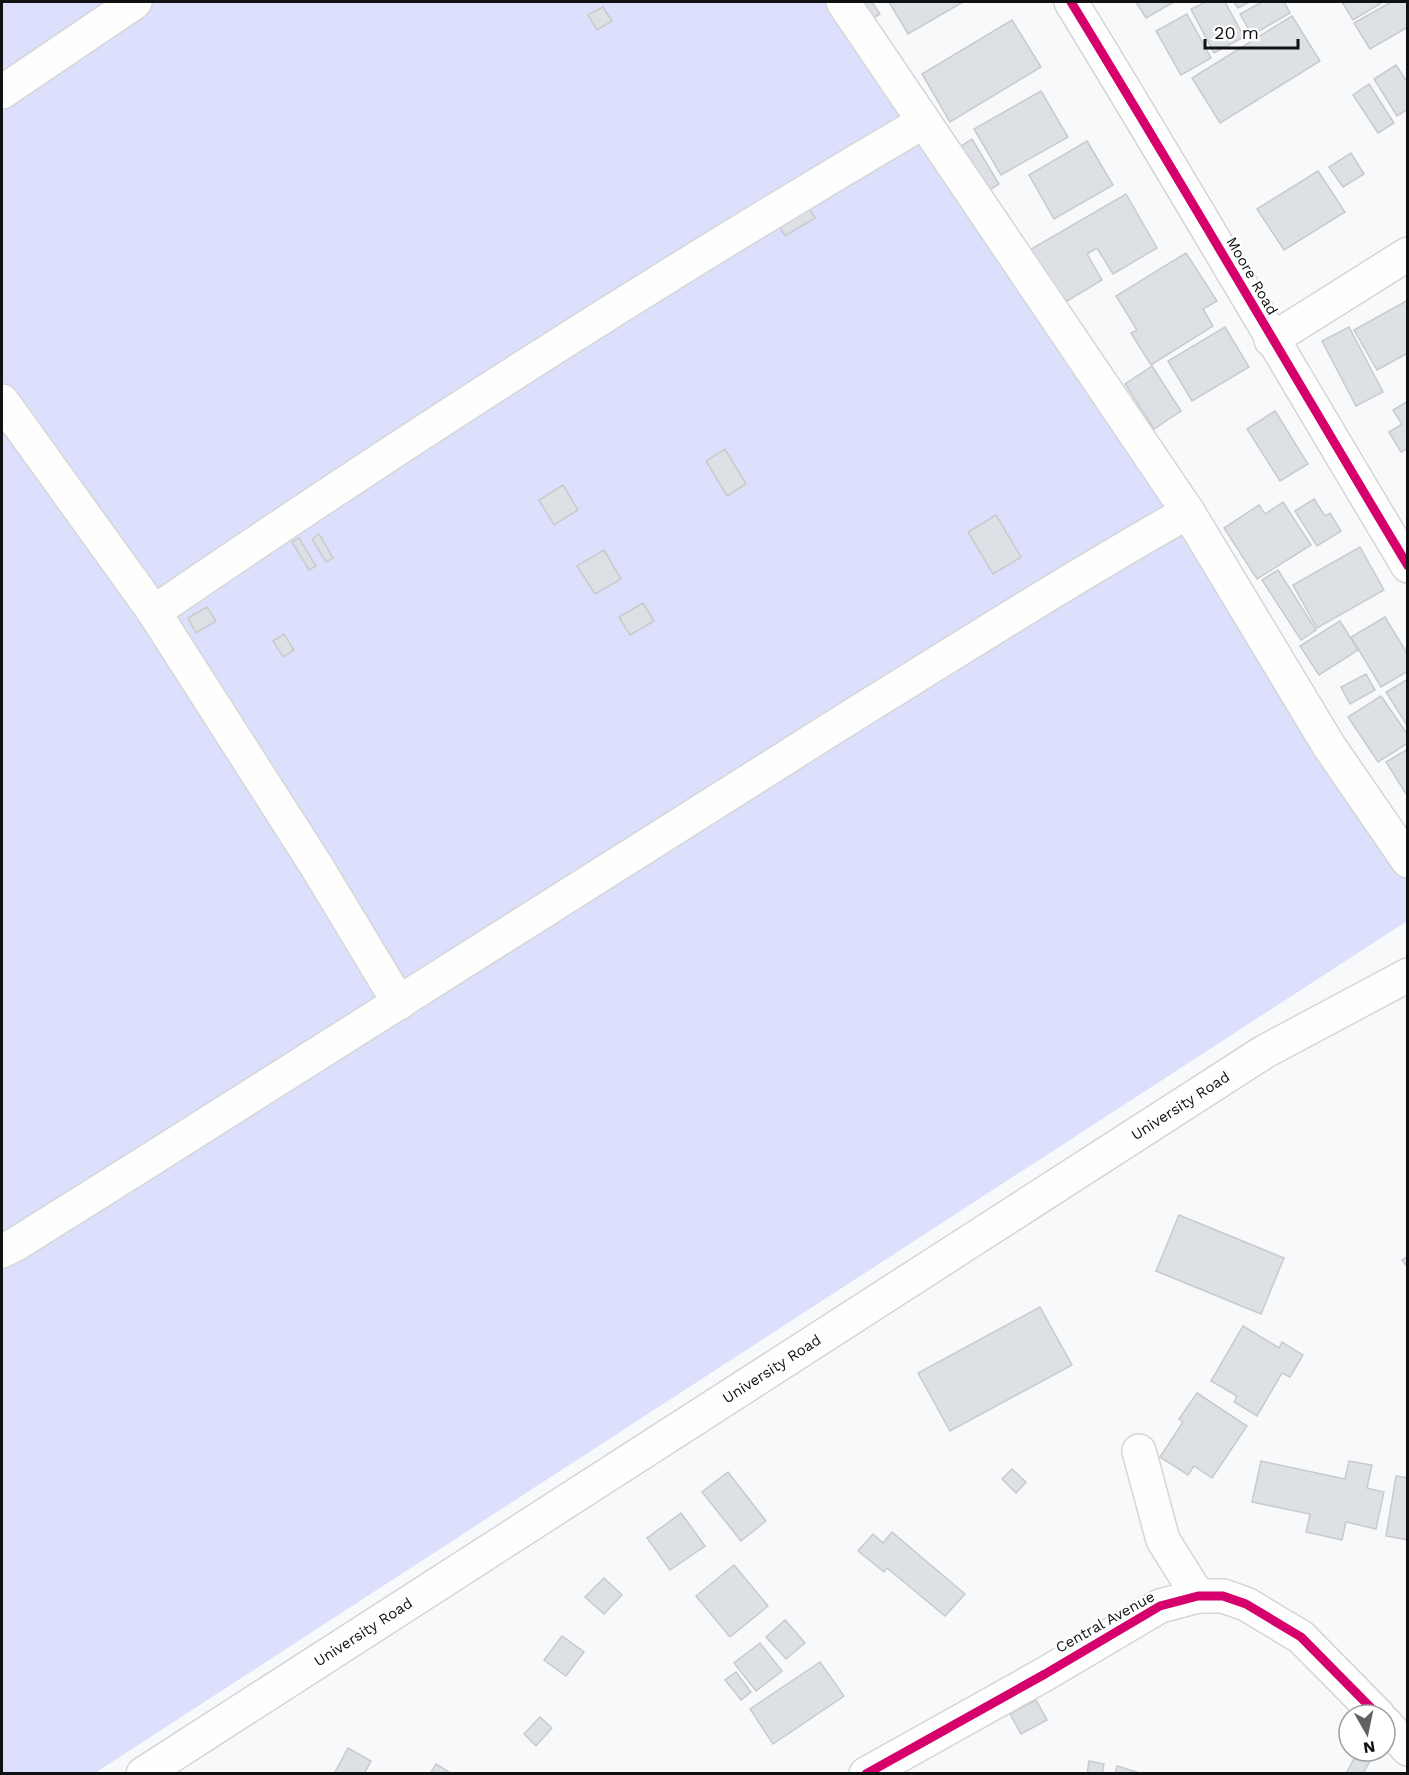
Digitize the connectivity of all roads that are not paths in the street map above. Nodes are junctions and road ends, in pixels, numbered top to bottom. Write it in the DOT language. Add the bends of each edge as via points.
graph roads {
  1 [pos="135,2"];
  2 [pos="843,2"];
  3 [pos="1071,2"];
  4 [pos="2,92"];
  5 [pos="923,122"];
  6 [pos="1407,254"];
  7 [pos="1271,339"];
  8 [pos="2,401"];
  9 [pos="1188,512"];
  10 [pos="1407,566"];
  11 [pos="154,612"];
  12 [pos="1407,861"];
  13 [pos="1407,975"];
  14 [pos="399,1003"];
  15 [pos="6,1240"];
  16 [pos="1139,1450"];
  17 [pos="1198,1596"];
  18 [pos="1366,1703"];
  19 [pos="1397,1737"];
  20 [pos="1407,1749"];
  21 [pos="143,1773"];
  22 [pos="866,1773"];
  1 -- 4 [label="street"];
  2 -- 5 [label="street"];
  3 -- 7 [label="street, Moore Road" via="1166,156"];
  5 -- 9 [label="street"];
  5 -- 11 [label="street" via="569,338"];
  6 -- 7 [label="street"];
  7 -- 10 [label="street, Moore Road"];
  8 -- 11 [label="street"];
  9 -- 12 [label="street" via="1329,746"];
  9 -- 14 [label="street" via="1102,561 782,760"];
  11 -- 14 [label="street"];
  13 -- 21 [label="street, University Road" via="1264,1052"];
  14 -- 15 [label="street"];
  16 -- 17 [label="street" via="1163,1540"];
  17 -- 18 [label="street, Central Avenue" via="1223,1596 1246,1604 1301,1637"];
  17 -- 22 [label="street, Central Avenue" via="1160,1606"];
  19 -- 20 [label="street"];
}
